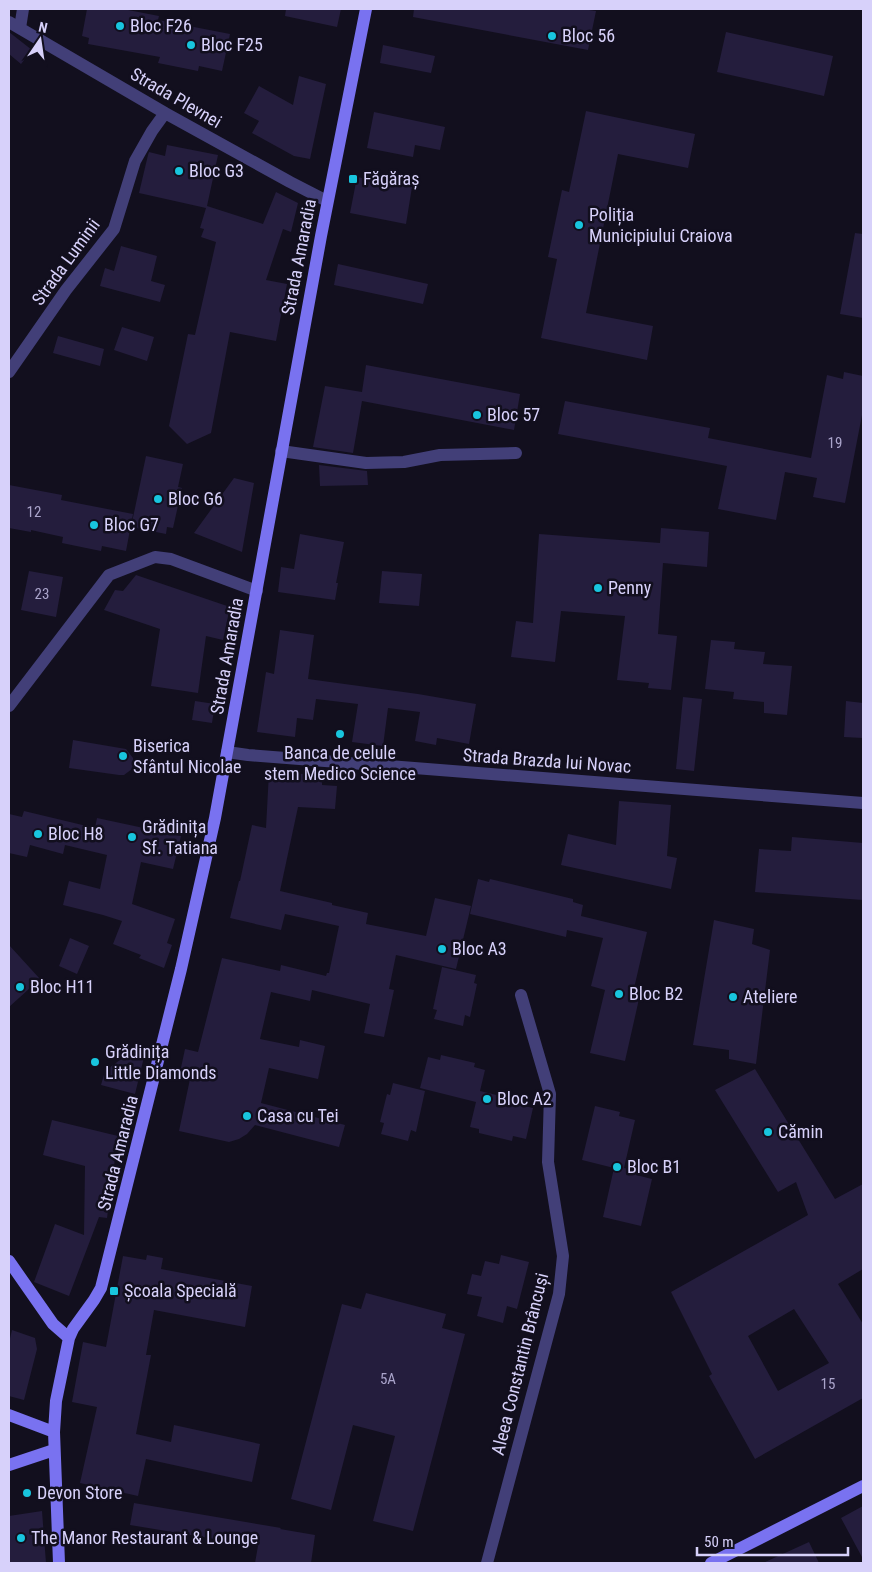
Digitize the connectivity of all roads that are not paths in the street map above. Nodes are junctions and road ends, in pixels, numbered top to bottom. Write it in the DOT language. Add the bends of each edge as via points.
graph roads {
  1 [pos="23,9"];
  2 [pos="366,9"];
  3 [pos="14,25"];
  4 [pos="166,113"];
  5 [pos="328,201"];
  6 [pos="9,372"];
  7 [pos="281,451"];
  8 [pos="516,453"];
  9 [pos="257,591"];
  10 [pos="9,706"];
  11 [pos="227,752"];
  12 [pos="863,803"];
  13 [pos="520,995"];
  14 [pos="9,1261"];
  15 [pos="69,1338"];
  16 [pos="9,1415"];
  17 [pos="54,1432"];
  18 [pos="54,1450"];
  19 [pos="9,1466"];
  20 [pos="863,1486"];
  21 [pos="59,1563"];
  22 [pos="487,1563"];
  23 [pos="711,1563"];
  1 -- 3 [label="street"];
  2 -- 5 [label="main road, Strada Amaradia"];
  3 -- 4 [label="street, Strada Plevnei"];
  4 -- 5 [label="street, Strada Plevnei"];
  4 -- 6 [label="street, Strada Luminii" via="135,161 114,229 66,290"];
  5 -- 7 [label="main road, Strada Amaradia"];
  7 -- 8 [label="street" via="366,463"];
  7 -- 9 [label="main road, Strada Amaradia"];
  9 -- 10 [label="street" via="171,559 154,557 110,574"];
  9 -- 11 [label="main road, Strada Amaradia"];
  11 -- 12 [label="street, Strada Brazda lui Novac"];
  11 -- 15 [label="main road, Strada Amaradia" via="181,969 110,1253 98,1295"];
  13 -- 22 [label="street, Aleea Constantin Brâncuși" via="550,1094 548,1162 563,1256 559,1294"];
  14 -- 15 [label="main road" via="53,1324"];
  15 -- 17 [label="main road, Strada Amaradia" via="56,1401"];
  16 -- 17 [label="main road"];
  17 -- 18 [label="main road, Strada Amaradia"];
  18 -- 19 [label="main road"];
  18 -- 21 [label="main road, Strada Amaradia"];
  20 -- 23 [label="main road"];
}
